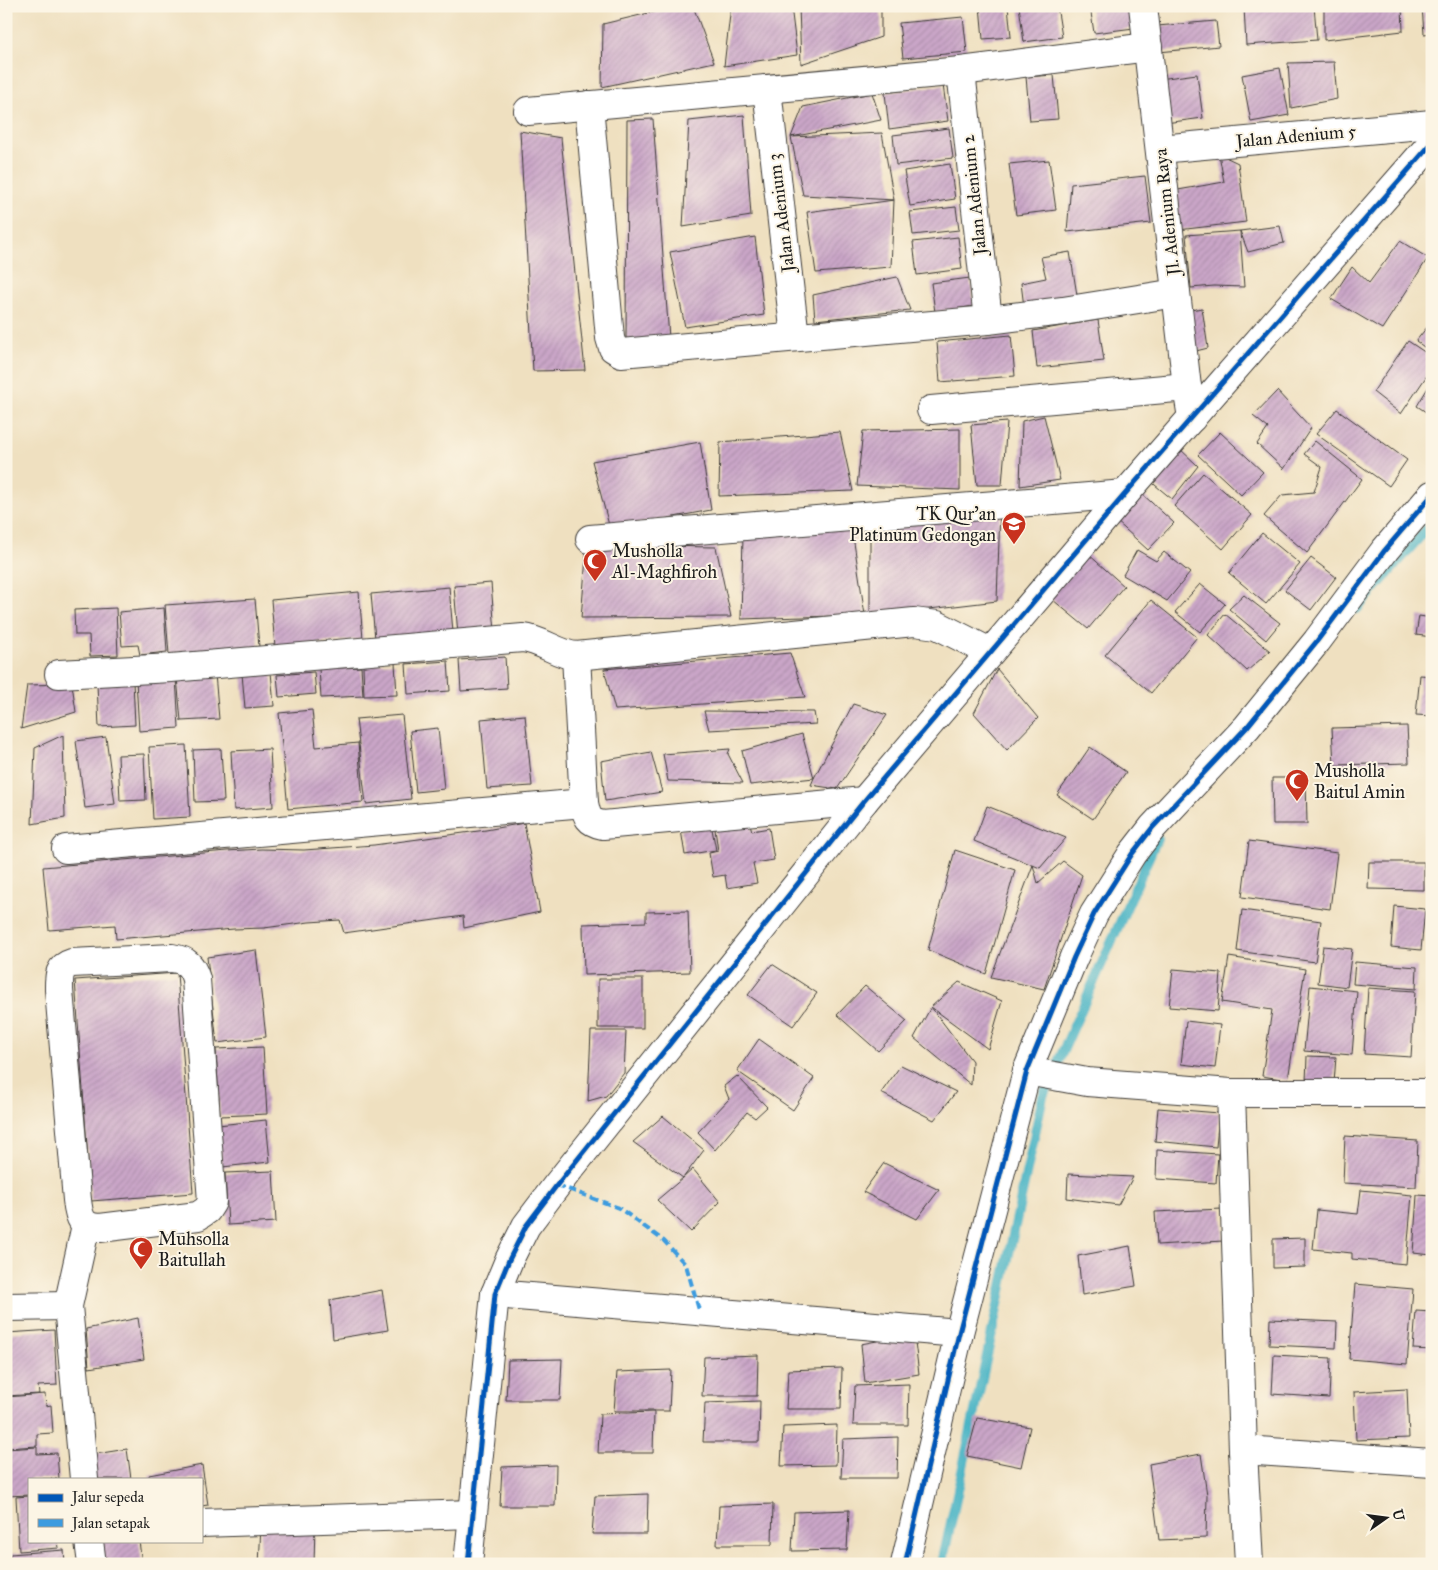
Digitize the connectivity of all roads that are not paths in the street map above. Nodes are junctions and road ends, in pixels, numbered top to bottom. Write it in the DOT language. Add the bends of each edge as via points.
graph roads {
  1 [pos="1143,6"];
  2 [pos="1148,47"];
  3 [pos="961,71"];
  4 [pos="767,89"];
  5 [pos="589,105"];
  6 [pos="528,111"];
  7 [pos="1432,124"];
  8 [pos="1432,143"];
  9 [pos="1160,149"];
  10 [pos="1176,293"];
  11 [pos="988,320"];
  12 [pos="795,336"];
  13 [pos="1186,387"];
  14 [pos="931,410"];
  15 [pos="1192,418"];
  16 [pos="1125,494"];
  17 [pos="1432,495"];
  18 [pos="590,539"];
  19 [pos="990,652"];
  20 [pos="566,653"];
  21 [pos="59,674"];
  22 [pos="864,801"];
  23 [pos="565,805"];
  24 [pos="66,849"];
  25 [pos="1034,1072"];
  26 [pos="1231,1093"];
  27 [pos="1432,1093"];
  28 [pos="86,1225"];
  29 [pos="496,1294"];
  30 [pos="68,1306"];
  31 [pos="6,1307"];
  32 [pos="959,1333"];
  33 [pos="1243,1450"];
  34 [pos="1432,1463"];
  35 [pos="84,1478"];
  36 [pos="472,1514"];
  37 [pos="202,1523"];
  38 [pos="90,1542"];
  39 [pos="92,1564"];
  40 [pos="468,1564"];
  41 [pos="905,1564"];
  42 [pos="1249,1564"];
  1 -- 2 [label="street, Jl. Adenium Raya"];
  2 -- 3 [label="street"];
  2 -- 9 [label="street, Jl. Adenium Raya"];
  3 -- 4 [label="street"];
  3 -- 11 [label="street, Jalan Adenium 2"];
  4 -- 5 [label="street"];
  4 -- 12 [label="street, Jalan Adenium 3"];
  5 -- 6 [label="street"];
  5 -- 12 [label="street" via="613,348 628,353"];
  7 -- 9 [label="street, Jalan Adenium 5"];
  8 -- 15 [label="street"];
  9 -- 10 [label="street, Jl. Adenium Raya"];
  10 -- 11 [label="street"];
  10 -- 13 [label="street, Jl. Adenium Raya"];
  11 -- 12 [label="street"];
  13 -- 14 [label="street"];
  13 -- 15 [label="street, Jl. Adenium Raya"];
  15 -- 16 [label="street"];
  16 -- 18 [label="street"];
  16 -- 19 [label="street"];
  17 -- 25 [label="street" via="1247,726 1132,854 1094,914 1074,957"];
  19 -- 20 [label="street" via="937,625 914,622"];
  19 -- 22 [label="street"];
  20 -- 21 [label="street" via="532,639 513,639 172,668"];
  20 -- 23 [label="street"];
  22 -- 23 [label="street" via="603,825 594,824"];
  22 -- 29 [label="street" via="531,1219"];
  23 -- 24 [label="street"];
  25 -- 26 [label="street" via="1087,1082"];
  25 -- 32 [label="street"];
  26 -- 27 [label="street"];
  26 -- 33 [label="street"];
  28 -- 28 [label="street" via="80,1216 77,1200 60,972 72,963 182,959 191,967 196,979 212,1202 198,1216 100,1228"];
  28 -- 30 [label="street"];
  29 -- 32 [label="street"];
  29 -- 36 [label="street"];
  30 -- 31 [label="street"];
  30 -- 35 [label="street"];
  32 -- 41 [label="street"];
  33 -- 34 [label="street"];
  33 -- 42 [label="street"];
  36 -- 37 [label="street"];
  36 -- 40 [label="street"];
  38 -- 39 [label="street"];
}
